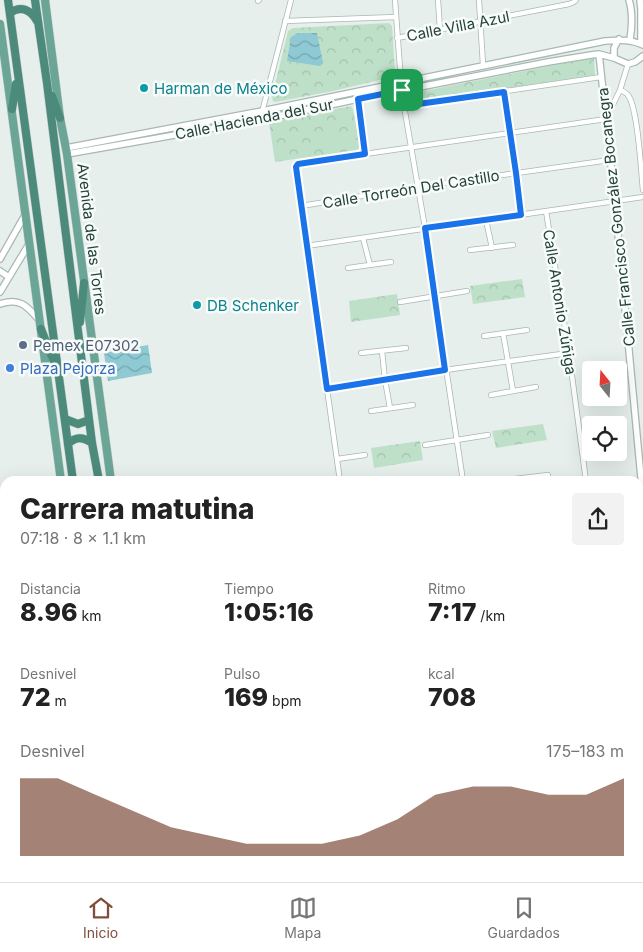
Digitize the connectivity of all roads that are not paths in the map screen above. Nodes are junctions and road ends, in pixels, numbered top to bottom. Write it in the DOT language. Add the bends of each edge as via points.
graph roads {
  1 [pos="8,0"];
  2 [pos="35,0"];
  3 [pos="45,0"];
  4 [pos="291,0"];
  5 [pos="395,0"];
  6 [pos="438,0"];
  7 [pos="479,0"];
  8 [pos="576,0"];
  9 [pos="629,0"];
  10 [pos="640,0"];
  11 [pos="10,13"];
  12 [pos="396,17"];
  13 [pos="285,20"];
  14 [pos="480,22"];
  15 [pos="38,23"];
  16 [pos="0,24"];
  17 [pos="440,30"];
  18 [pos="397,38"];
  19 [pos="619,40"];
  20 [pos="630,40"];
  21 [pos="642,45"];
  22 [pos="599,54"];
  23 [pos="643,56"];
  24 [pos="614,58"];
  25 [pos="628,64"];
  26 [pos="483,65"];
  27 [pos="17,75"];
  28 [pos="602,77"];
  29 [pos="401,82"];
  30 [pos="47,83"];
  31 [pos="402,90"];
  32 [pos="620,90"];
  33 [pos="504,92"];
  34 [pos="358,99"];
  35 [pos="404,106"];
  36 [pos="12,109"];
  37 [pos="262,111"];
  38 [pos="60,118"];
  39 [pos="606,118"];
  40 [pos="260,120"];
  41 [pos="510,132"];
  42 [pos="410,147"];
  43 [pos="67,151"];
  44 [pos="365,154"];
  45 [pos="610,160"];
  46 [pos="516,173"];
  47 [pos="417,187"];
  48 [pos="643,190"];
  49 [pos="643,197"];
  50 [pos="615,202"];
  51 [pos="301,206"];
  52 [pos="546,211"];
  53 [pos="26,215"];
  54 [pos="521,215"];
  55 [pos="486,220"];
  56 [pos="425,228"];
  57 [pos="363,238"];
  58 [pos="29,244"];
  59 [pos="513,245"];
  60 [pos="306,246"];
  61 [pos="492,248"];
  62 [pos="470,250"];
  63 [pos="0,259"];
  64 [pos="392,262"];
  65 [pos="370,265"];
  66 [pos="348,268"];
  67 [pos="0,272"];
  68 [pos="9,277"];
  69 [pos="84,283"];
  70 [pos="468,291"];
  71 [pos="0,292"];
  72 [pos="434,296"];
  73 [pos="400,302"];
  74 [pos="0,304"];
  75 [pos="40,325"];
  76 [pos="527,330"];
  77 [pos="503,333"];
  78 [pos="78,336"];
  79 [pos="484,336"];
  80 [pos="406,348"];
  81 [pos="382,351"];
  82 [pos="361,353"];
  83 [pos="568,353"];
  84 [pos="508,362"];
  85 [pos="445,370"];
  86 [pos="59,373"];
  87 [pos="385,380"];
  88 [pos="536,387"];
  89 [pos="327,389"];
  90 [pos="513,391"];
  91 [pos="491,395"];
  92 [pos="413,405"];
  93 [pos="390,408"];
  94 [pos="371,411"];
  95 [pos="65,419"];
  96 [pos="89,420"];
  97 [pos="488,435"];
  98 [pos="456,440"];
  99 [pos="92,443"];
  100 [pos="68,444"];
  101 [pos="425,445"];
  102 [pos="365,455"];
  103 [pos="337,458"];
  104 [pos="548,474"];
  105 [pos="60,476"];
  106 [pos="72,476"];
  107 [pos="98,476"];
  108 [pos="110,476"];
  109 [pos="339,476"];
  110 [pos="462,476"];
  111 [pos="540,476"];
  112 [pos="585,476"];
  113 [pos="639,476"];
  1 -- 11 [label="highway"];
  2 -- 15 [label="highway, Avenida de las Torres"];
  3 -- 38 [label="main road, Avenida de las Torres"];
  4 -- 13 [label="street"];
  5 -- 12 [label="street"];
  6 -- 17 [label="street"];
  7 -- 14 [label="street"];
  8 -- 14 [label="street, Calle Villa Azul"];
  9 -- 20 [label="street"];
  10 -- 21 [label="street"];
  11 -- 15 [label="highway" via="18,9 27,10"];
  11 -- 27 [label="highway"];
  12 -- 13 [label="street"];
  12 -- 18 [label="street"];
  13 -- 37 [label="street"];
  14 -- 17 [label="street, Calle Villa Azul"];
  14 -- 26 [label="street"];
  15 -- 30 [label="highway, Avenida de las Torres"];
  16 -- 36 [label="main road"];
  17 -- 18 [label="street, Calle Villa Azul"];
  18 -- 29 [label="street"];
  19 -- 20 [label="street, Calle Hacienda del Sur"];
  19 -- 24 [label="street" via="614,48"];
  19 -- 26 [label="street, Calle Hacienda del Sur"];
  20 -- 21 [label="street, Calle Hacienda del Sur"];
  22 -- 24 [label="street, Calle Hacienda del Sur"];
  22 -- 28 [label="street, Calle Francisco González Bocanegra"];
  22 -- 31 [label="street, Calle Hacienda del Sur"];
  23 -- 25 [label="street"];
  24 -- 25 [label="street, Calle Hacienda del Sur"];
  25 -- 32 [label="street"];
  26 -- 29 [label="street, Calle Hacienda del Sur"];
  27 -- 36 [label="highway"];
  27 -- 86 [label="highway"];
  28 -- 33 [label="street"];
  28 -- 39 [label="street, Calle Francisco González Bocanegra"];
  29 -- 31 [label="street"];
  29 -- 37 [label="street, Calle Hacienda del Sur"];
  30 -- 38 [label="highway"];
  30 -- 78 [label="highway, Avenida de las Torres"];
  31 -- 34 [label="street, Calle Hacienda del Sur"];
  31 -- 35 [label="street"];
  32 -- 39 [label="street"];
  32 -- 48 [label="street" via="630,99 635,115"];
  33 -- 35 [label="street"];
  33 -- 41 [label="street"];
  34 -- 40 [label="street, Calle Hacienda del Sur"];
  34 -- 44 [label="street"];
  35 -- 42 [label="street"];
  36 -- 53 [label="main road"];
  37 -- 40 [label="street"];
  37 -- 43 [label="street, Calle Hacienda del Sur"];
  38 -- 43 [label="main road, Avenida de las Torres"];
  39 -- 41 [label="street"];
  39 -- 45 [label="street, Calle Francisco González Bocanegra"];
  40 -- 43 [label="street, Calle Hacienda del Sur"];
  41 -- 42 [label="street"];
  41 -- 46 [label="street"];
  42 -- 44 [label="street"];
  42 -- 47 [label="street"];
  43 -- 69 [label="main road, Avenida de las Torres"];
  44 -- 51 [label="street" via="297,165"];
  45 -- 46 [label="street, Calle Torreón Del Castillo"];
  45 -- 50 [label="street, Calle Francisco González Bocanegra"];
  46 -- 47 [label="street, Calle Torreón Del Castillo"];
  46 -- 54 [label="street"];
  47 -- 51 [label="street, Calle Torreón Del Castillo"];
  47 -- 56 [label="street"];
  49 -- 50 [label="street"];
  50 -- 52 [label="street"];
  50 -- 113 [label="street, Calle Francisco González Bocanegra"];
  51 -- 60 [label="street"];
  52 -- 54 [label="street"];
  52 -- 83 [label="street, Calle Antonio Zúñiga"];
  53 -- 58 [label="main road"];
  53 -- 63 [label="street"];
  54 -- 55 [label="street"];
  55 -- 56 [label="street"];
  55 -- 61 [label="street"];
  56 -- 57 [label="street"];
  56 -- 72 [label="street"];
  57 -- 60 [label="street"];
  57 -- 65 [label="street"];
  58 -- 68 [label="street"];
  58 -- 75 [label="main road"];
  59 -- 61 [label="street"];
  60 -- 89 [label="street"];
  61 -- 62 [label="street"];
  64 -- 65 [label="street"];
  65 -- 66 [label="street"];
  67 -- 68 [label="street"];
  68 -- 71 [label="street"];
  69 -- 78 [label="highway"];
  69 -- 108 [label="main road, Avenida de las Torres"];
  70 -- 72 [label="street"];
  72 -- 73 [label="street"];
  72 -- 85 [label="street"];
  74 -- 75 [label="street" via="24,304"];
  75 -- 86 [label="highway"];
  75 -- 105 [label="main road"];
  76 -- 77 [label="street"];
  77 -- 79 [label="street"];
  77 -- 84 [label="street"];
  78 -- 96 [label="highway, Avenida de las Torres"];
  80 -- 81 [label="street"];
  81 -- 82 [label="street"];
  81 -- 87 [label="street"];
  83 -- 84 [label="street"];
  83 -- 112 [label="street, Calle Antonio Zúñiga"];
  84 -- 85 [label="street"];
  84 -- 90 [label="street"];
  85 -- 87 [label="street"];
  85 -- 98 [label="street"];
  86 -- 95 [label="highway"];
  87 -- 89 [label="street"];
  87 -- 93 [label="street"];
  88 -- 90 [label="street"];
  89 -- 103 [label="street"];
  90 -- 91 [label="street"];
  92 -- 93 [label="street"];
  93 -- 94 [label="street"];
  95 -- 96 [label="highway" via="78,424"];
  95 -- 100 [label="highway"];
  96 -- 99 [label="highway, Avenida de las Torres"];
  97 -- 98 [label="street"];
  98 -- 101 [label="street"];
  98 -- 110 [label="street"];
  99 -- 100 [label="highway" via="82,438"];
  99 -- 107 [label="highway, Avenida de las Torres"];
  100 -- 106 [label="highway"];
  102 -- 103 [label="street"];
  103 -- 109 [label="street"];
  104 -- 111 [label="street"];
}
